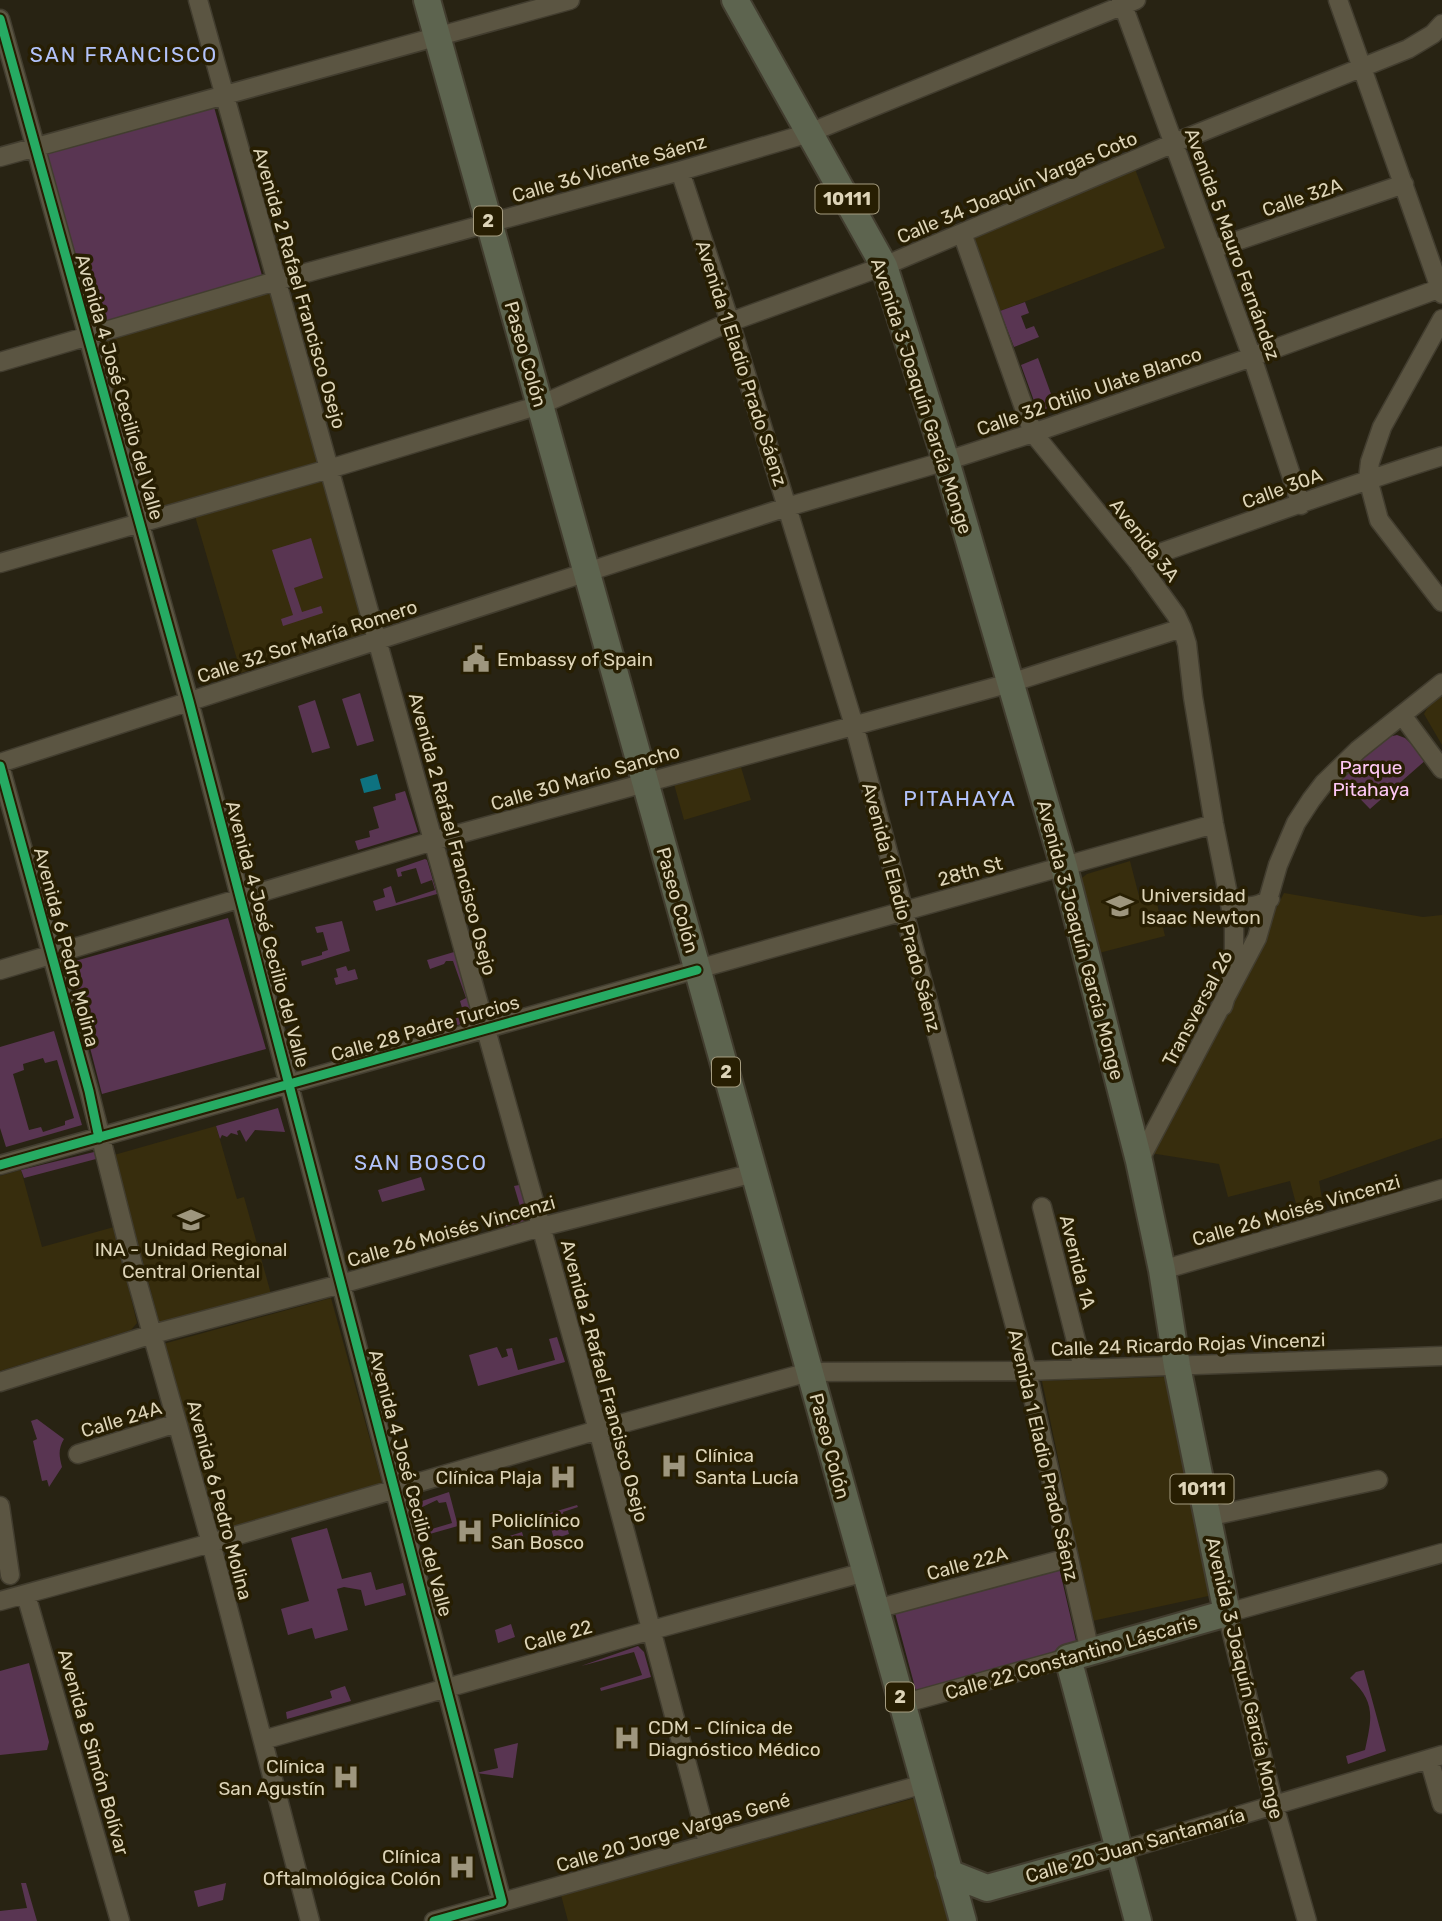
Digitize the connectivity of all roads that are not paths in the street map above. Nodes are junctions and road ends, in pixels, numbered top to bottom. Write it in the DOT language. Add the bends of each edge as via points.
graph roads {
  1 [pos="198,0"];
  2 [pos="427,0"];
  3 [pos="570,0"];
  4 [pos="735,0"];
  5 [pos="1338,0"];
  6 [pos="1127,2"];
  7 [pos="0,19"];
  8 [pos="1442,24"];
  9 [pos="437,37"];
  10 [pos="1362,67"];
  11 [pos="224,94"];
  12 [pos="809,133"];
  13 [pos="1174,143"];
  14 [pos="35,147"];
  15 [pos="0,157"];
  16 [pos="680,171"];
  17 [pos="1404,184"];
  18 [pos="489,223"];
  19 [pos="961,233"];
  20 [pos="1213,249"];
  21 [pos="884,266"];
  22 [pos="276,281"];
  23 [pos="1441,291"];
  24 [pos="1442,319"];
  25 [pos="730,322"];
  26 [pos="87,337"];
  27 [pos="1252,357"];
  28 [pos="0,362"];
  29 [pos="540,405"];
  30 [pos="1033,433"];
  31 [pos="1442,456"];
  32 [pos="946,461"];
  33 [pos="329,469"];
  34 [pos="1368,479"];
  35 [pos="1301,505"];
  36 [pos="788,507"];
  37 [pos="140,523"];
  38 [pos="1137,561"];
  39 [pos="0,563"];
  40 [pos="586,573"];
  41 [pos="1442,602"];
  42 [pos="1182,628"];
  43 [pos="378,640"];
  44 [pos="1010,682"];
  45 [pos="1442,683"];
  46 [pos="189,702"];
  47 [pos="1402,715"];
  48 [pos="854,725"];
  49 [pos="0,765"];
  50 [pos="1442,769"];
  51 [pos="645,782"];
  52 [pos="5,807"];
  53 [pos="1214,824"];
  54 [pos="433,841"];
  55 [pos="1065,867"];
  56 [pos="1228,897"];
  57 [pos="1270,899"];
  58 [pos="241,900"];
  59 [pos="902,912"];
  60 [pos="51,955"];
  61 [pos="0,970"];
  62 [pos="697,970"];
  63 [pos="1223,1006"];
  64 [pos="485,1028"];
  65 [pos="289,1085"];
  66 [pos="99,1138"];
  67 [pos="1139,1161"];
  68 [pos="0,1165"];
  69 [pos="754,1173"];
  70 [pos="1442,1189"];
  71 [pos="1042,1207"];
  72 [pos="541,1227"];
  73 [pos="1162,1270"];
  74 [pos="341,1284"];
  75 [pos="153,1335"];
  76 [pos="1442,1356"];
  77 [pos="1177,1366"];
  78 [pos="1083,1368"];
  79 [pos="1027,1371"];
  80 [pos="809,1372"];
  81 [pos="0,1382"];
  82 [pos="177,1423"];
  83 [pos="598,1430"];
  84 [pos="78,1454"];
  85 [pos="1378,1480"];
  86 [pos="395,1491"];
  87 [pos="0,1506"];
  88 [pos="1207,1517"];
  89 [pos="211,1543"];
  90 [pos="1442,1553"];
  91 [pos="1069,1558"];
  92 [pos="865,1572"];
  93 [pos="10,1575"];
  94 [pos="26,1595"];
  95 [pos="0,1601"];
  96 [pos="876,1609"];
  97 [pos="1227,1612"];
  98 [pos="652,1630"];
  99 [pos="1079,1655"];
  100 [pos="447,1688"];
  101 [pos="902,1704"];
  102 [pos="263,1740"];
  103 [pos="1436,1757"];
  104 [pos="924,1784"];
  105 [pos="1442,1804"];
  106 [pos="1273,1805"];
  107 [pos="708,1843"];
  108 [pos="1120,1851"];
  109 [pos="949,1873"];
  110 [pos="987,1888"];
  111 [pos="502,1902"];
  112 [pos="120,1921"];
  113 [pos="310,1921"];
  114 [pos="434,1921"];
  115 [pos="964,1921"];
  116 [pos="1138,1921"];
  117 [pos="1307,1921"];
  1 -- 11 [label="street, Avenida 2 Rafael Francisco Osejo"];
  2 -- 9 [label="highway, Paseo Colón / 2"];
  3 -- 9 [label="street"];
  4 -- 12 [label="highway, Avenida 3 Joaquín García Monge / 10111"];
  5 -- 10 [label="street"];
  6 -- 12 [label="street, Calle 36 Vicente Sáenz"];
  6 -- 13 [label="street, Avenida 5 Mauro Fernández"];
  7 -- 14 [label="street, Avenida 4 José Cecilio del Valle"];
  8 -- 10 [label="street, Calle 34 Joaquín Vargas Coto" via="1408,49"];
  9 -- 11 [label="street"];
  9 -- 18 [label="highway, Paseo Colón / 2"];
  10 -- 13 [label="street, Calle 34 Joaquín Vargas Coto"];
  10 -- 17 [label="street"];
  11 -- 14 [label="street"];
  11 -- 22 [label="street, Avenida 2 Rafael Francisco Osejo"];
  12 -- 16 [label="street, Calle 36 Vicente Sáenz"];
  12 -- 21 [label="highway, Avenida 3 Joaquín García Monge / 10111"];
  13 -- 19 [label="street, Calle 34 Joaquín Vargas Coto"];
  13 -- 20 [label="street, Avenida 5 Mauro Fernández"];
  14 -- 15 [label="street"];
  14 -- 26 [label="street, Avenida 4 José Cecilio del Valle"];
  16 -- 18 [label="street, Calle 36 Vicente Sáenz"];
  16 -- 25 [label="street, Avenida 1 Eladio Prado Sáenz"];
  17 -- 20 [label="street, Calle 32A"];
  17 -- 23 [label="street"];
  18 -- 22 [label="street, Calle 36 Vicente Sáenz"];
  18 -- 29 [label="highway, Paseo Colón / 2"];
  19 -- 21 [label="street, Calle 34 Joaquín Vargas Coto"];
  19 -- 30 [label="street, Avenida 3A"];
  20 -- 27 [label="street, Avenida 5 Mauro Fernández"];
  21 -- 25 [label="street, Calle 34 Joaquín Vargas Coto"];
  21 -- 32 [label="highway, Avenida 3 Joaquín García Monge / 10111"];
  22 -- 26 [label="street, Calle 36 Vicente Sáenz"];
  22 -- 33 [label="street, Avenida 2 Rafael Francisco Osejo"];
  23 -- 27 [label="street, Calle 32 Otilio Ulate Blanco"];
  24 -- 34 [label="street" via="1382,427"];
  25 -- 29 [label="street, Calle 34 Joaquín Vargas Coto"];
  25 -- 36 [label="street, Avenida 1 Eladio Prado Sáenz"];
  26 -- 28 [label="street, Calle 36 Vicente Sáenz"];
  26 -- 37 [label="street, Avenida 4 José Cecilio del Valle"];
  27 -- 30 [label="street, Calle 32 Otilio Ulate Blanco"];
  27 -- 35 [label="street, Avenida 5 Mauro Fernández"];
  29 -- 33 [label="street, Calle 34 Joaquín Vargas Coto"];
  29 -- 40 [label="highway, Paseo Colón"];
  30 -- 32 [label="street, Calle 32 Otilio Ulate Blanco"];
  30 -- 38 [label="street, Avenida 3A"];
  31 -- 34 [label="street, Calle 30A"];
  32 -- 36 [label="street, Calle 32 Otilio Ulate Blanco"];
  32 -- 44 [label="highway, Avenida 3 Joaquín García Monge / 10111"];
  33 -- 37 [label="street, Calle 34 Joaquín Vargas Coto"];
  33 -- 43 [label="street, Avenida 2 Rafael Francisco Osejo"];
  34 -- 35 [label="street, Calle 30A"];
  34 -- 41 [label="street" via="1379,520"];
  35 -- 38 [label="street, Calle 30A"];
  36 -- 40 [label="street, Calle 32 Otilio Ulate Blanco"];
  36 -- 48 [label="street, Avenida 1 Eladio Prado Sáenz"];
  37 -- 39 [label="street, Calle 34 Joaquín Vargas Coto"];
  37 -- 46 [label="street, Avenida 4 José Cecilio del Valle"];
  38 -- 42 [label="street, Avenida 3A"];
  40 -- 43 [label="street, Calle 32 Sor María Romero"];
  40 -- 51 [label="highway, Paseo Colón / 2"];
  42 -- 44 [label="street, Calle 30 Mario Sancho"];
  42 -- 53 [label="street, Avenida 3A"];
  43 -- 46 [label="street, Calle 32 Sor María Romero"];
  43 -- 54 [label="street, Avenida 2 Rafael Francisco Osejo"];
  44 -- 48 [label="street, Calle 30 Mario Sancho"];
  44 -- 55 [label="highway, Avenida 3 Joaquín García Monge / 10111"];
  45 -- 47 [label="street, Transversal 26"];
  46 -- 49 [label="street, Calle 32 Sor María Romero"];
  46 -- 58 [label="street, Avenida 4 José Cecilio del Valle"];
  47 -- 50 [label="street"];
  47 -- 57 [label="street, Transversal 26" via="1358,750 1311,800 1278,865"];
  48 -- 51 [label="street, Calle 30 Mario Sancho"];
  48 -- 59 [label="street, Avenida 1 Eladio Prado Sáenz"];
  49 -- 52 [label="street, Avenida 6 Pedro Molina"];
  51 -- 54 [label="street, Calle 30 Mario Sancho"];
  51 -- 62 [label="highway, Paseo Colón / 2"];
  52 -- 60 [label="street, Avenida 6 Pedro Molina"];
  53 -- 55 [label="street, 28th St"];
  53 -- 56 [label="street, Avenida 3A"];
  54 -- 58 [label="street, Calle 30 Mario Sancho"];
  54 -- 64 [label="street, Avenida 2 Rafael Francisco Osejo"];
  55 -- 59 [label="street, 28th St"];
  55 -- 67 [label="highway, Avenida 3 Joaquín García Monge / 10111"];
  56 -- 57 [label="street" via="1248,907"];
  56 -- 63 [label="street, Avenida 3A" via="1234,952"];
  57 -- 63 [label="street, Transversal 26" via="1257,938"];
  58 -- 60 [label="street, Calle 30 Mario Sancho"];
  58 -- 65 [label="street, Avenida 4 José Cecilio del Valle"];
  59 -- 62 [label="street, 28th St"];
  59 -- 79 [label="street, Avenida 1 Eladio Prado Sáenz"];
  60 -- 61 [label="street, Calle 30 Mario Sancho"];
  60 -- 66 [label="street, Avenida 6 Pedro Molina"];
  62 -- 64 [label="street, Calle 28 Padre Turcios"];
  62 -- 69 [label="highway, Paseo Colón / 2"];
  63 -- 67 [label="street, Transversal 26"];
  64 -- 65 [label="street, Calle 28 Padre Turcios"];
  64 -- 72 [label="street, Avenida 2 Rafael Francisco Osejo"];
  65 -- 66 [label="street, Calle 28 Padre Turcios"];
  65 -- 74 [label="street, Avenida 4 José Cecilio del Valle"];
  66 -- 68 [label="street, Calle 28 Padre Turcios"];
  66 -- 75 [label="street, Avenida 6 Pedro Molina"];
  67 -- 73 [label="highway, Avenida 3 Joaquín García Monge / 10111"];
  69 -- 72 [label="street, Calle 26 Moisés Vincenzi"];
  69 -- 80 [label="highway, Paseo Colón / 2"];
  70 -- 73 [label="street, Calle 26 Moisés Vincenzi"];
  71 -- 78 [label="street, Avenida 1A"];
  72 -- 74 [label="street, Calle 26 Moisés Vincenzi"];
  72 -- 83 [label="street, Avenida 2 Rafael Francisco Osejo"];
  73 -- 77 [label="highway, Avenida 3 Joaquín García Monge / 10111"];
  74 -- 75 [label="street, Calle 26 Moisés Vincenzi"];
  74 -- 86 [label="street, Avenida 4 José Cecilio del Valle"];
  75 -- 81 [label="street, Calle 26 Moisés Vincenzi"];
  75 -- 82 [label="street, Avenida 6 Pedro Molina"];
  76 -- 77 [label="street, Calle 24 Ricardo Rojas Vincenzi"];
  77 -- 78 [label="street, Calle 24 Ricardo Rojas Vincenzi"];
  77 -- 88 [label="highway, Avenida 3 Joaquín García Monge / 10111"];
  78 -- 79 [label="street, Calle 24 Ricardo Rojas Vincenzi"];
  79 -- 80 [label="street, Calle 24 Ricardo Rojas Vincenzi"];
  79 -- 91 [label="street, Avenida 1 Eladio Prado Sáenz"];
  80 -- 83 [label="street, Calle 24 Ricardo Rojas Vincenzi"];
  80 -- 92 [label="highway, Paseo Colón / 2"];
  82 -- 84 [label="street, Calle 24A"];
  82 -- 89 [label="street, Avenida 6 Pedro Molina"];
  83 -- 86 [label="street, Calle 24 Ricardo Rojas Vincenzi"];
  83 -- 98 [label="street, Avenida 2 Rafael Francisco Osejo"];
  85 -- 88 [label="street"];
  86 -- 89 [label="street, Calle 24 Ricardo Rojas Vincenzi"];
  86 -- 100 [label="street, Avenida 4 José Cecilio del Valle"];
  87 -- 93 [label="street"];
  88 -- 97 [label="highway, Avenida 3 Joaquín García Monge / 10111"];
  89 -- 94 [label="street, Calle 24 Ricardo Rojas Vincenzi"];
  89 -- 102 [label="street, Avenida 6 Pedro Molina"];
  90 -- 97 [label="street, Calle 22 Constantino Láscaris"];
  91 -- 96 [label="street, Calle 22A"];
  91 -- 99 [label="street, Avenida 1 Eladio Prado Sáenz"];
  92 -- 96 [label="highway, Paseo Colón / 2"];
  92 -- 98 [label="street, Calle 22"];
  94 -- 95 [label="street, Calle 24 Ricardo Rojas Vincenzi"];
  94 -- 112 [label="street, Avenida 8 Simón Bolívar"];
  96 -- 101 [label="highway, Paseo Colón / 2"];
  97 -- 99 [label="highway, Calle 22 Constantino Láscaris"];
  97 -- 106 [label="street, Avenida 3 Joaquín García Monge"];
  98 -- 100 [label="street, Calle 22"];
  98 -- 107 [label="street, Avenida 2 Rafael Francisco Osejo"];
  99 -- 101 [label="street, Calle 22 Constantino Láscaris"];
  99 -- 108 [label="highway, Avenida 1 Eladio Prado Sáenz"];
  100 -- 102 [label="street, Calle 22"];
  100 -- 111 [label="street, Avenida 4 José Cecilio del Valle"];
  101 -- 104 [label="highway, Paseo Colón / 2"];
  102 -- 113 [label="street, Avenida 6 Pedro Molina"];
  103 -- 105 [label="street"];
  103 -- 106 [label="street, Calle 20 Juan Santamaría"];
  104 -- 107 [label="street, Calle 20 Jorge Vargas Gené"];
  104 -- 109 [label="highway, Paseo Colón / 2"];
  106 -- 108 [label="street, Calle 20 Juan Santamaría"];
  106 -- 117 [label="street, Avenida 3 Joaquín García Monge"];
  107 -- 111 [label="street, Calle 20 Jorge Vargas Gené"];
  108 -- 110 [label="highway, Calle 20 Juan Santamaría"];
  108 -- 116 [label="highway, Avenida 1 Eladio Prado Sáenz"];
  109 -- 110 [label="highway"];
  109 -- 115 [label="highway, Paseo Colón / 2"];
  110 -- 115 [label="highway"];
  111 -- 114 [label="street, Calle 20 Jorge Vargas Gené"];
}
